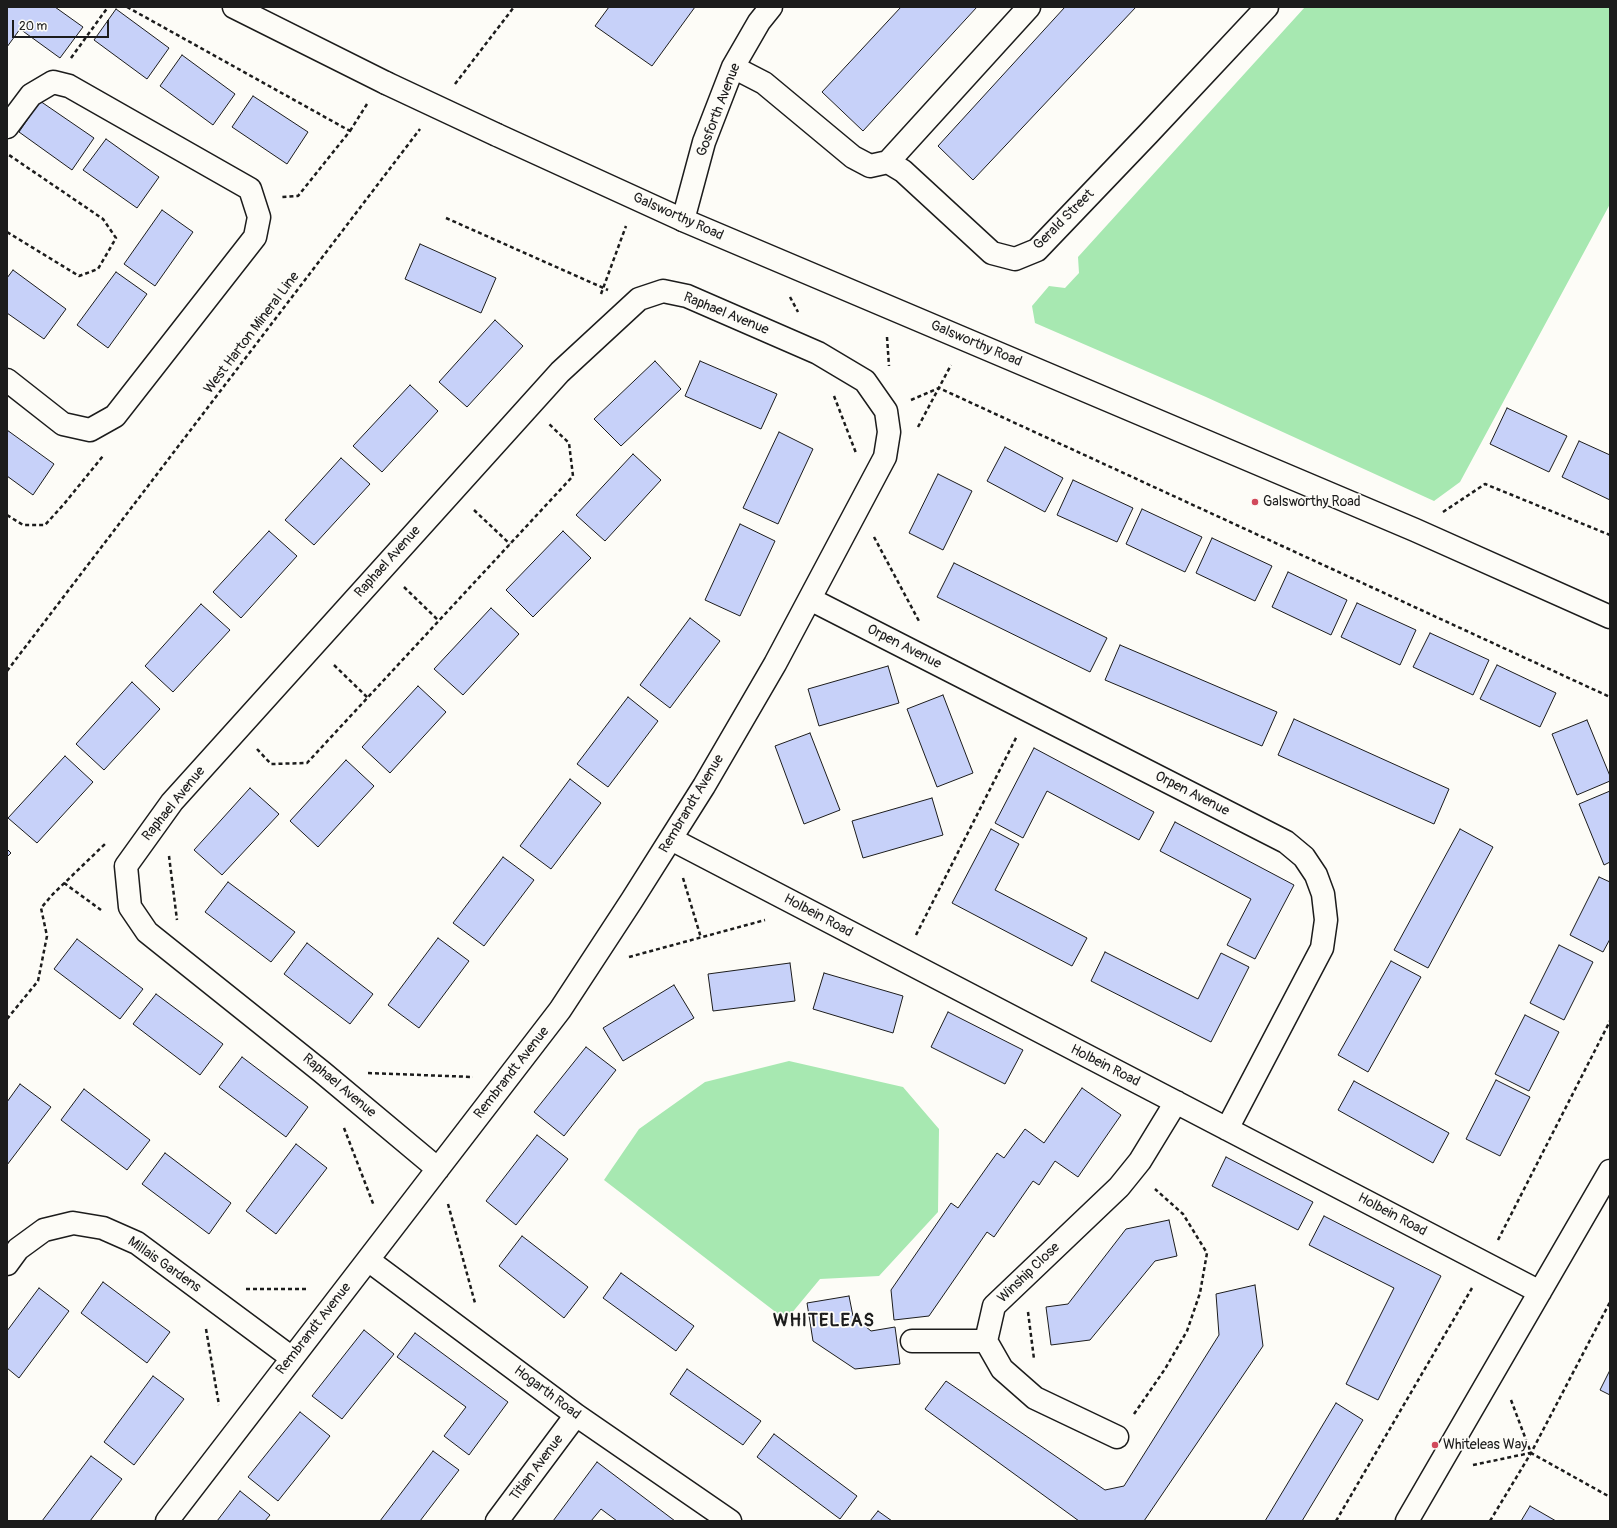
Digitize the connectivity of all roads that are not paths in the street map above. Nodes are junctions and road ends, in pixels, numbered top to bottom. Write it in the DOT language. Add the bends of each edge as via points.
graph roads {
  1 [pos="234,7"];
  2 [pos="771,7"];
  3 [pos="1029,7"];
  4 [pos="1267,7"];
  5 [pos="733,68"];
  6 [pos="7,127"];
  7 [pos="888,162"];
  8 [pos="683,220"];
  9 [pos="7,380"];
  10 [pos="811,596"];
  11 [pos="1610,616"];
  12 [pos="671,839"];
  13 [pos="1176,1102"];
  14 [pos="1227,1129"];
  15 [pos="438,1169"];
  16 [pos="1610,1171"];
  17 [pos="368,1260"];
  18 [pos="7,1264"];
  19 [pos="1540,1292"];
  20 [pos="912,1341"];
  21 [pos="986,1341"];
  22 [pos="292,1358"];
  23 [pos="576,1415"];
  24 [pos="1117,1437"];
  25 [pos="167,1521"];
  26 [pos="497,1521"];
  27 [pos="730,1521"];
  28 [pos="1407,1521"];
  1 -- 8 [label="street, Galsworthy Road, bridge" via="386,84"];
  2 -- 5 [label="street, Gosforth Avenue" via="759,22"];
  3 -- 7 [label="street"];
  4 -- 7 [label="street, Gerald Street" via="1037,250 1015,260 992,253 903,170"];
  5 -- 7 [label="street" via="764,83 853,157 870,166"];
  5 -- 8 [label="street, Gosforth Avenue" via="704,142"];
  6 -- 9 [label="street" via="31,95 53,82 69,86 250,189 259,217 255,237 115,416 90,430 63,424"];
  8 -- 11 [label="street, Galsworthy Road" via="1415,530"];
  10 -- 12 [label="street, Rembrandt Avenue" via="775,664"];
  10 -- 14 [label="street, Orpen Avenue" via="1286,842 1304,858 1316,875 1323,894 1326,920 1322,948"];
  10 -- 15 [label="street, Raphael Avenue" via="885,457 889,432 886,411 865,381 818,353 687,296 663,291 639,300 560,372 529,406 164,812 126,866 130,907 147,932"];
  12 -- 13 [label="street, Holbein Road"];
  12 -- 15 [label="street, Rembrandt Avenue" via="560,1010"];
  13 -- 14 [label="street, Holbein Road"];
  13 -- 21 [label="street, Winship Close" via="1140,1161 1119,1187 994,1306"];
  14 -- 19 [label="street, Holbein Road"];
  15 -- 17 [label="street, Rembrandt Avenue"];
  16 -- 19 [label="street"];
  17 -- 22 [label="street, Rembrandt Avenue"];
  17 -- 23 [label="street, Hogarth Road"];
  18 -- 22 [label="street, Millais Gardens" via="18,1249 44,1230 73,1223 103,1228 137,1243"];
  19 -- 28 [label="street"];
  20 -- 21 [label="street"];
  21 -- 24 [label="street" via="1002,1370 1035,1398"];
  22 -- 25 [label="street, Rembrandt Avenue"];
  23 -- 26 [label="street, Titian Avenue"];
  23 -- 27 [label="street, Hogarth Road"];
}
